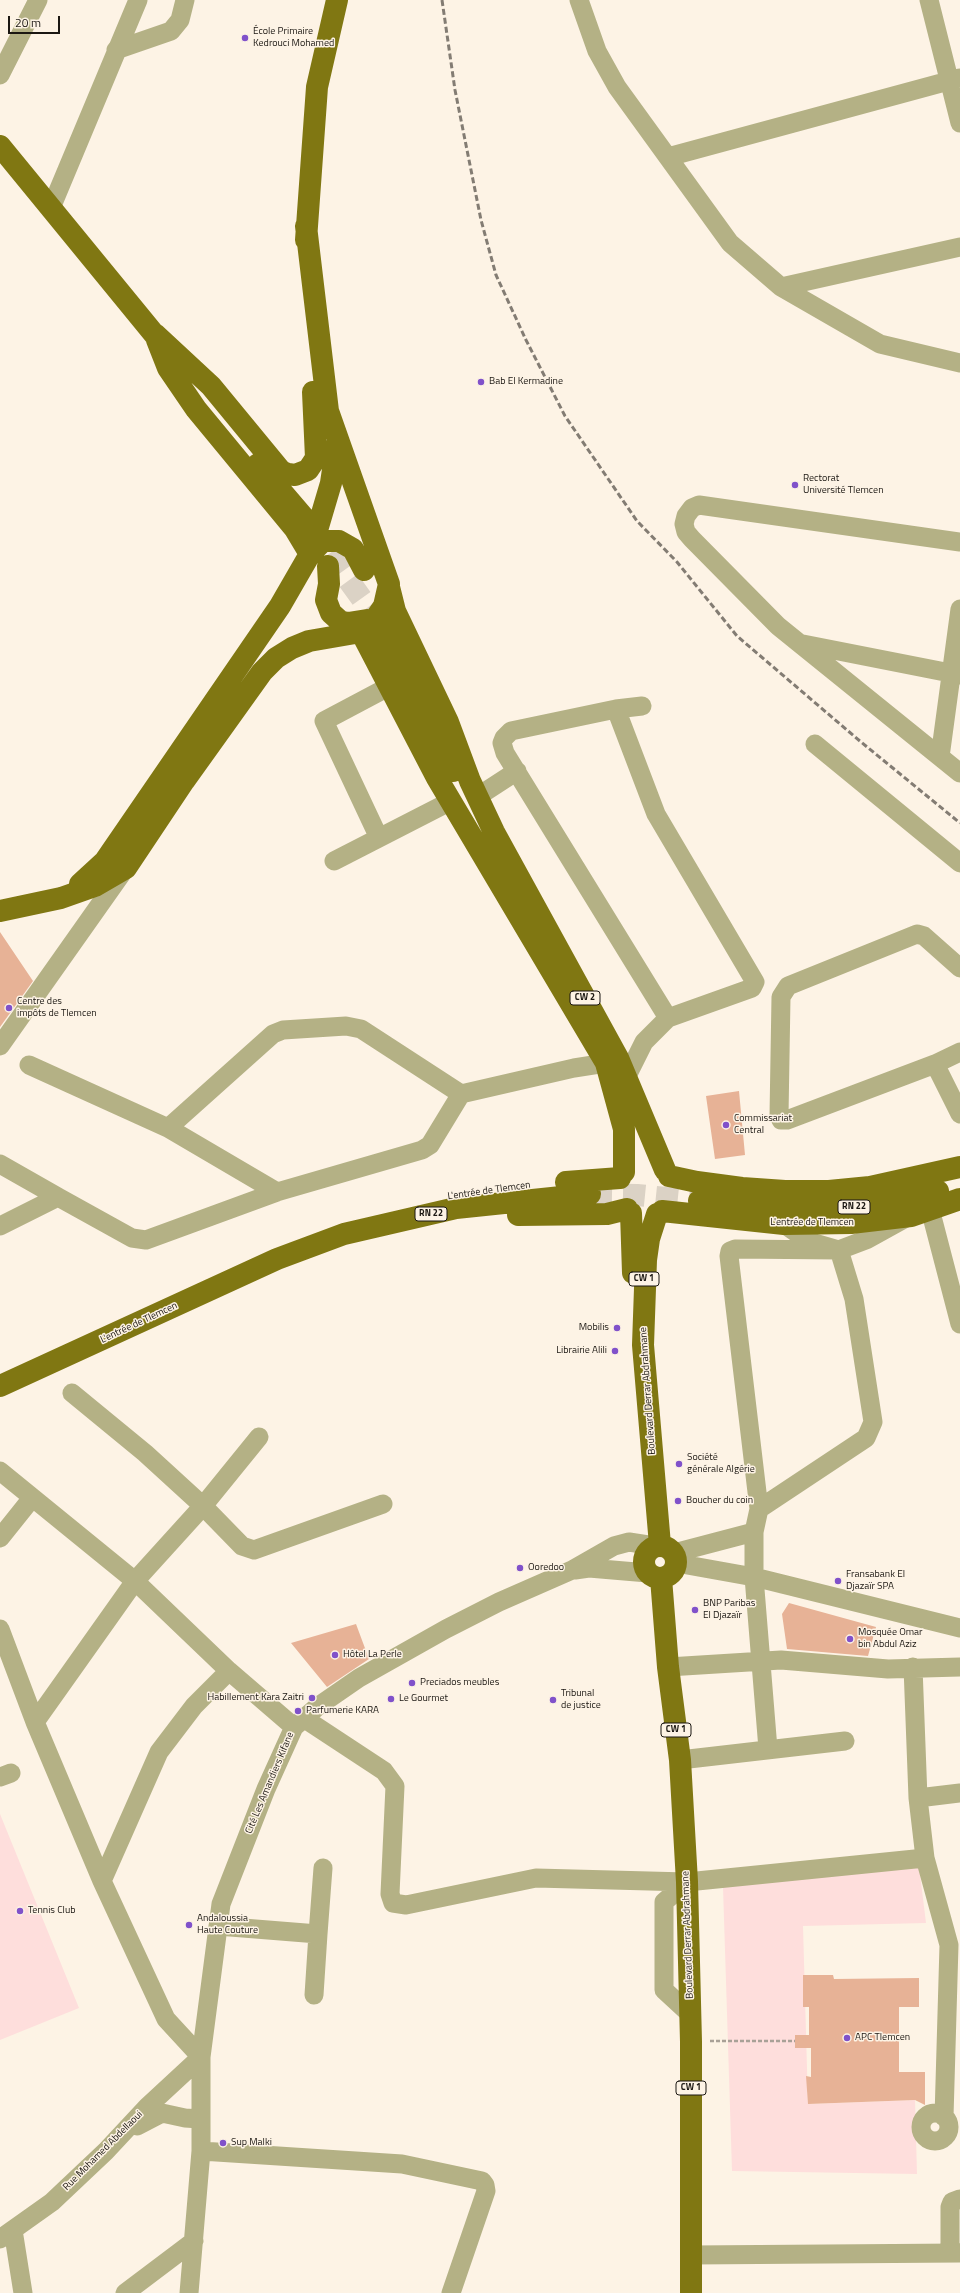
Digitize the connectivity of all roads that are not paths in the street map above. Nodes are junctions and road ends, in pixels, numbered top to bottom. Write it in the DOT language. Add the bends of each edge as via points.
graph roads {
  1 [pos="38,0"];
  2 [pos="138,0"];
  3 [pos="185,0"];
  4 [pos="337,0"];
  5 [pos="579,0"];
  6 [pos="929,0"];
  7 [pos="116,50"];
  8 [pos="0,75"];
  9 [pos="955,79"];
  10 [pos="960,123"];
  11 [pos="0,146"];
  12 [pos="668,156"];
  13 [pos="51,208"];
  14 [pos="306,226"];
  15 [pos="960,247"];
  16 [pos="782,287"];
  17 [pos="155,334"];
  18 [pos="960,363"];
  19 [pos="337,442"];
  20 [pos="305,519"];
  21 [pos="960,542"];
  22 [pos="310,554"];
  23 [pos="328,566"];
  24 [pos="364,570"];
  25 [pos="389,584"];
  26 [pos="960,609"];
  27 [pos="380,622"];
  28 [pos="362,632"];
  29 [pos="800,644"];
  30 [pos="956,674"];
  31 [pos="390,686"];
  32 [pos="642,706"];
  33 [pos="616,709"];
  34 [pos="816,744"];
  35 [pos="940,757"];
  36 [pos="517,771"];
  37 [pos="960,772"];
  38 [pos="463,795"];
  39 [pos="379,838"];
  40 [pos="334,861"];
  41 [pos="960,863"];
  42 [pos="126,868"];
  43 [pos="61,898"];
  44 [pos="0,912"];
  45 [pos="960,968"];
  46 [pos="668,1018"];
  47 [pos="0,1046"];
  48 [pos="960,1052"];
  49 [pos="613,1060"];
  50 [pos="935,1064"];
  51 [pos="28,1065"];
  52 [pos="461,1094"];
  53 [pos="960,1114"];
  54 [pos="168,1128"];
  55 [pos="0,1164"];
  56 [pos="960,1167"];
  57 [pos="667,1173"];
  58 [pos="622,1175"];
  59 [pos="960,1184"];
  60 [pos="276,1192"];
  61 [pos="590,1194"];
  62 [pos="58,1196"];
  63 [pos="960,1199"];
  64 [pos="696,1201"];
  65 [pos="629,1211"];
  66 [pos="920,1212"];
  67 [pos="660,1213"];
  68 [pos="784,1224"];
  69 [pos="0,1226"];
  70 [pos="839,1250"];
  71 [pos="277,1259"];
  72 [pos="960,1323"];
  73 [pos="643,1345"];
  74 [pos="0,1386"];
  75 [pos="72,1393"];
  76 [pos="259,1437"];
  77 [pos="0,1471"];
  78 [pos="32,1498"];
  79 [pos="383,1504"];
  80 [pos="203,1506"];
  81 [pos="759,1509"];
  82 [pos="754,1532"];
  83 [pos="0,1538"];
  84 [pos="666,1552"];
  85 [pos="572,1570"];
  86 [pos="654,1576"];
  87 [pos="754,1577"];
  88 [pos="134,1581"];
  89 [pos="960,1628"];
  90 [pos="0,1629"];
  91 [pos="761,1662"];
  92 [pos="913,1666"];
  93 [pos="960,1666"];
  94 [pos="668,1667"];
  95 [pos="229,1671"];
  96 [pos="35,1722"];
  97 [pos="299,1723"];
  98 [pos="845,1741"];
  99 [pos="768,1749"];
  100 [pos="680,1760"];
  101 [pos="960,1793"];
  102 [pos="918,1798"];
  103 [pos="925,1858"];
  104 [pos="323,1868"];
  105 [pos="102,1881"];
  106 [pos="687,1882"];
  107 [pos="218,1926"];
  108 [pos="318,1934"];
  109 [pos="314,1995"];
  110 [pos="201,2057"];
  111 [pos="944,2117"];
  112 [pos="200,2118"];
  113 [pos="201,2151"];
  114 [pos="106,2152"];
  115 [pos="960,2199"];
  116 [pos="7,2235"];
  117 [pos="194,2241"];
  118 [pos="955,2252"];
  119 [pos="692,2255"];
  120 [pos="23,2293"];
  121 [pos="125,2293"];
  122 [pos="189,2293"];
  123 [pos="451,2293"];
  124 [pos="692,2293"];
  1 -- 8 [label="street"];
  2 -- 7 [label="street"];
  3 -- 7 [label="street" via="180,20 171,31"];
  4 -- 14 [label="main road" via="317,87"];
  5 -- 12 [label="street" via="597,51 617,87"];
  6 -- 9 [label="street"];
  7 -- 13 [label="street"];
  9 -- 10 [label="street"];
  9 -- 12 [label="street"];
  11 -- 13 [label="main road"];
  12 -- 16 [label="street" via="730,243"];
  13 -- 17 [label="main road"];
  14 -- 17 [label="main road" via="305,332 315,410 316,458 308,470 295,475 281,471 211,386"];
  14 -- 19 [label="main road" via="328,411"];
  15 -- 16 [label="street"];
  16 -- 18 [label="street" via="880,344"];
  17 -- 20 [label="main road"];
  17 -- 22 [label="main road" via="168,368 196,409 295,529"];
  19 -- 22 [label="main road" via="331,483"];
  19 -- 25 [label="main road" via="363,507"];
  21 -- 29 [label="street" via="699,505 692,508 684,524 689,536 778,626"];
  22 -- 24 [label="main road" via="323,541 339,541 353,549"];
  22 -- 43 [label="main road" via="280,606 105,861"];
  23 -- 27 [label="main road" via="329,584 326,600 331,613 341,622"];
  25 -- 27 [label="main road"];
  25 -- 38 [label="main road" via="395,611 448,722"];
  26 -- 30 [label="street"];
  27 -- 28 [label="main road"];
  27 -- 38 [label="main road"];
  28 -- 31 [label="main road"];
  28 -- 42 [label="main road" via="309,641 276,658 262,672"];
  29 -- 30 [label="street"];
  29 -- 35 [label="street"];
  30 -- 35 [label="street"];
  31 -- 38 [label="main road"];
  31 -- 39 [label="street" via="324,721"];
  32 -- 33 [label="street"];
  33 -- 36 [label="street" via="511,731 504,738 503,748"];
  33 -- 46 [label="street" via="656,814 755,979 752,988"];
  34 -- 41 [label="street"];
  35 -- 37 [label="street"];
  36 -- 38 [label="street"];
  36 -- 46 [label="street"];
  38 -- 39 [label="street"];
  38 -- 49 [label="main road, CW 2"];
  39 -- 40 [label="street"];
  42 -- 43 [label="main road" via="95,886"];
  42 -- 47 [label="street"];
  43 -- 44 [label="main road"];
  45 -- 50 [label="street" via="924,936 917,934 788,986 781,997 778,1116 781,1120 787,1120"];
  46 -- 49 [label="street" via="644,1042"];
  48 -- 50 [label="street"];
  49 -- 52 [label="street"];
  49 -- 57 [label="main road, CW 2"];
  49 -- 58 [label="main road, CW 2" via="624,1129"];
  50 -- 53 [label="street"];
  51 -- 54 [label="street"];
  52 -- 54 [label="street" via="361,1029 346,1026 283,1030 273,1034"];
  52 -- 60 [label="street" via="430,1145 422,1150"];
  54 -- 60 [label="street"];
  55 -- 62 [label="street"];
  56 -- 57 [label="main road" via="870,1187 829,1191 742,1188 697,1182"];
  57 -- 58 [label="main road" via="653,1163 640,1162"];
  57 -- 67 [label="main road" via="673,1191 671,1199"];
  58 -- 65 [label="main road" via="618,1191 622,1204"];
  58 -- 71 [label="main road, L'entrée de Tlemcen" via="505,1186 410,1203 320,1227 300,1237"];
  59 -- 64 [label="main road, RN 22" via="918,1198 874,1206 813,1209"];
  60 -- 62 [label="street" via="146,1240 132,1238"];
  61 -- 71 [label="main road, L'entrée de Tlemcen / RN 22" via="484,1204 400,1220 344,1234"];
  62 -- 69 [label="street"];
  63 -- 66 [label="main road, L'entrée de Tlemcen"];
  65 -- 67 [label="main road" via="644,1216"];
  65 -- 71 [label="main road, L'entrée de Tlemcen" via="607,1214 525,1215 458,1222 304,1259"];
  65 -- 73 [label="main road" via="636,1313"];
  66 -- 68 [label="main road, L'entrée de Tlemcen" via="851,1223"];
  66 -- 70 [label="street" via="868,1239"];
  66 -- 72 [label="street"];
  67 -- 68 [label="main road, L'entrée de Tlemcen"];
  67 -- 73 [label="main road, Boulevard Derrar Abdrahmane / CW 1" via="646,1260"];
  68 -- 70 [label="street" via="808,1241"];
  70 -- 81 [label="street" via="854,1299 873,1422 866,1438"];
  70 -- 81 [label="street" via="735,1249 730,1252"];
  71 -- 74 [label="main road, L'entrée de Tlemcen / RN 22"];
  73 -- 84 [label="main road, Boulevard Derrar Abdrahmane / CW 1"];
  75 -- 80 [label="street" via="145,1453"];
  76 -- 80 [label="street"];
  77 -- 78 [label="street"];
  78 -- 83 [label="street"];
  78 -- 88 [label="street"];
  79 -- 80 [label="street" via="254,1550 242,1546"];
  80 -- 88 [label="street"];
  81 -- 82 [label="street"];
  82 -- 84 [label="street"];
  82 -- 87 [label="street"];
  84 -- 85 [label="street" via="630,1542 614,1546"];
  84 -- 86 [label="main road" via="672,1573"];
  84 -- 86 [label="main road, Boulevard Derrar Abdrahmane" via="650,1549 644,1558 644,1563"];
  84 -- 87 [label="street"];
  85 -- 86 [label="street" via="589,1568"];
  85 -- 97 [label="street, Cité Les Amandiers Kifane" via="446,1629 359,1678 316,1707"];
  86 -- 94 [label="main road, Boulevard Derrar Abdrahmane / CW 1"];
  87 -- 89 [label="street"];
  87 -- 91 [label="street"];
  88 -- 95 [label="street"];
  88 -- 96 [label="street"];
  90 -- 96 [label="street"];
  91 -- 92 [label="street" via="781,1660 888,1669"];
  91 -- 94 [label="street"];
  91 -- 99 [label="street"];
  92 -- 93 [label="street"];
  92 -- 102 [label="street"];
  94 -- 100 [label="main road, Boulevard Derrar Abdrahmane / CW 1"];
  95 -- 97 [label="street"];
  95 -- 105 [label="street" via="194,1706 159,1752"];
  96 -- 105 [label="street"];
  97 -- 106 [label="street" via="384,1771 395,1786 390,1894 393,1903 406,1905 536,1878"];
  97 -- 107 [label="street, Cité Les Amandiers Kifane" via="266,1789 221,1904"];
  98 -- 99 [label="street"];
  99 -- 100 [label="street"];
  100 -- 106 [label="main road, Boulevard Derrar Abdrahmane / CW 1"];
  101 -- 102 [label="street"];
  102 -- 103 [label="street"];
  103 -- 106 [label="street"];
  103 -- 111 [label="street" via="948,1945"];
  104 -- 108 [label="street"];
  105 -- 110 [label="street" via="166,2019"];
  106 -- 119 [label="main road, Boulevard Derrar Abdrahmane / CW 1"];
  107 -- 108 [label="street"];
  107 -- 110 [label="street, Cité Les Amandiers Kifane"];
  108 -- 109 [label="street"];
  110 -- 112 [label="street, Cité Les Amandiers Kifane"];
  110 -- 114 [label="street, Rue Mohamed Abdellaoui" via="147,2107"];
  112 -- 113 [label="street, Cité Les Amandiers Kifane"];
  112 -- 114 [label="street" via="162,2113 142,2121"];
  113 -- 117 [label="street, Cité Les Amandiers Kifane"];
  113 -- 123 [label="street" via="402,2164 482,2181 486,2185 486,2191"];
  114 -- 116 [label="street, Rue Mohamed Abdellaoui" via="52,2202"];
  115 -- 118 [label="street" via="952,2202 950,2207"];
  116 -- 120 [label="street"];
  117 -- 121 [label="street"];
  117 -- 122 [label="street, Cité Les Amandiers Kifane"];
  118 -- 119 [label="street"];
  119 -- 124 [label="main road, Boulevard Derrar Abdrahmane / CW 1"];
}
